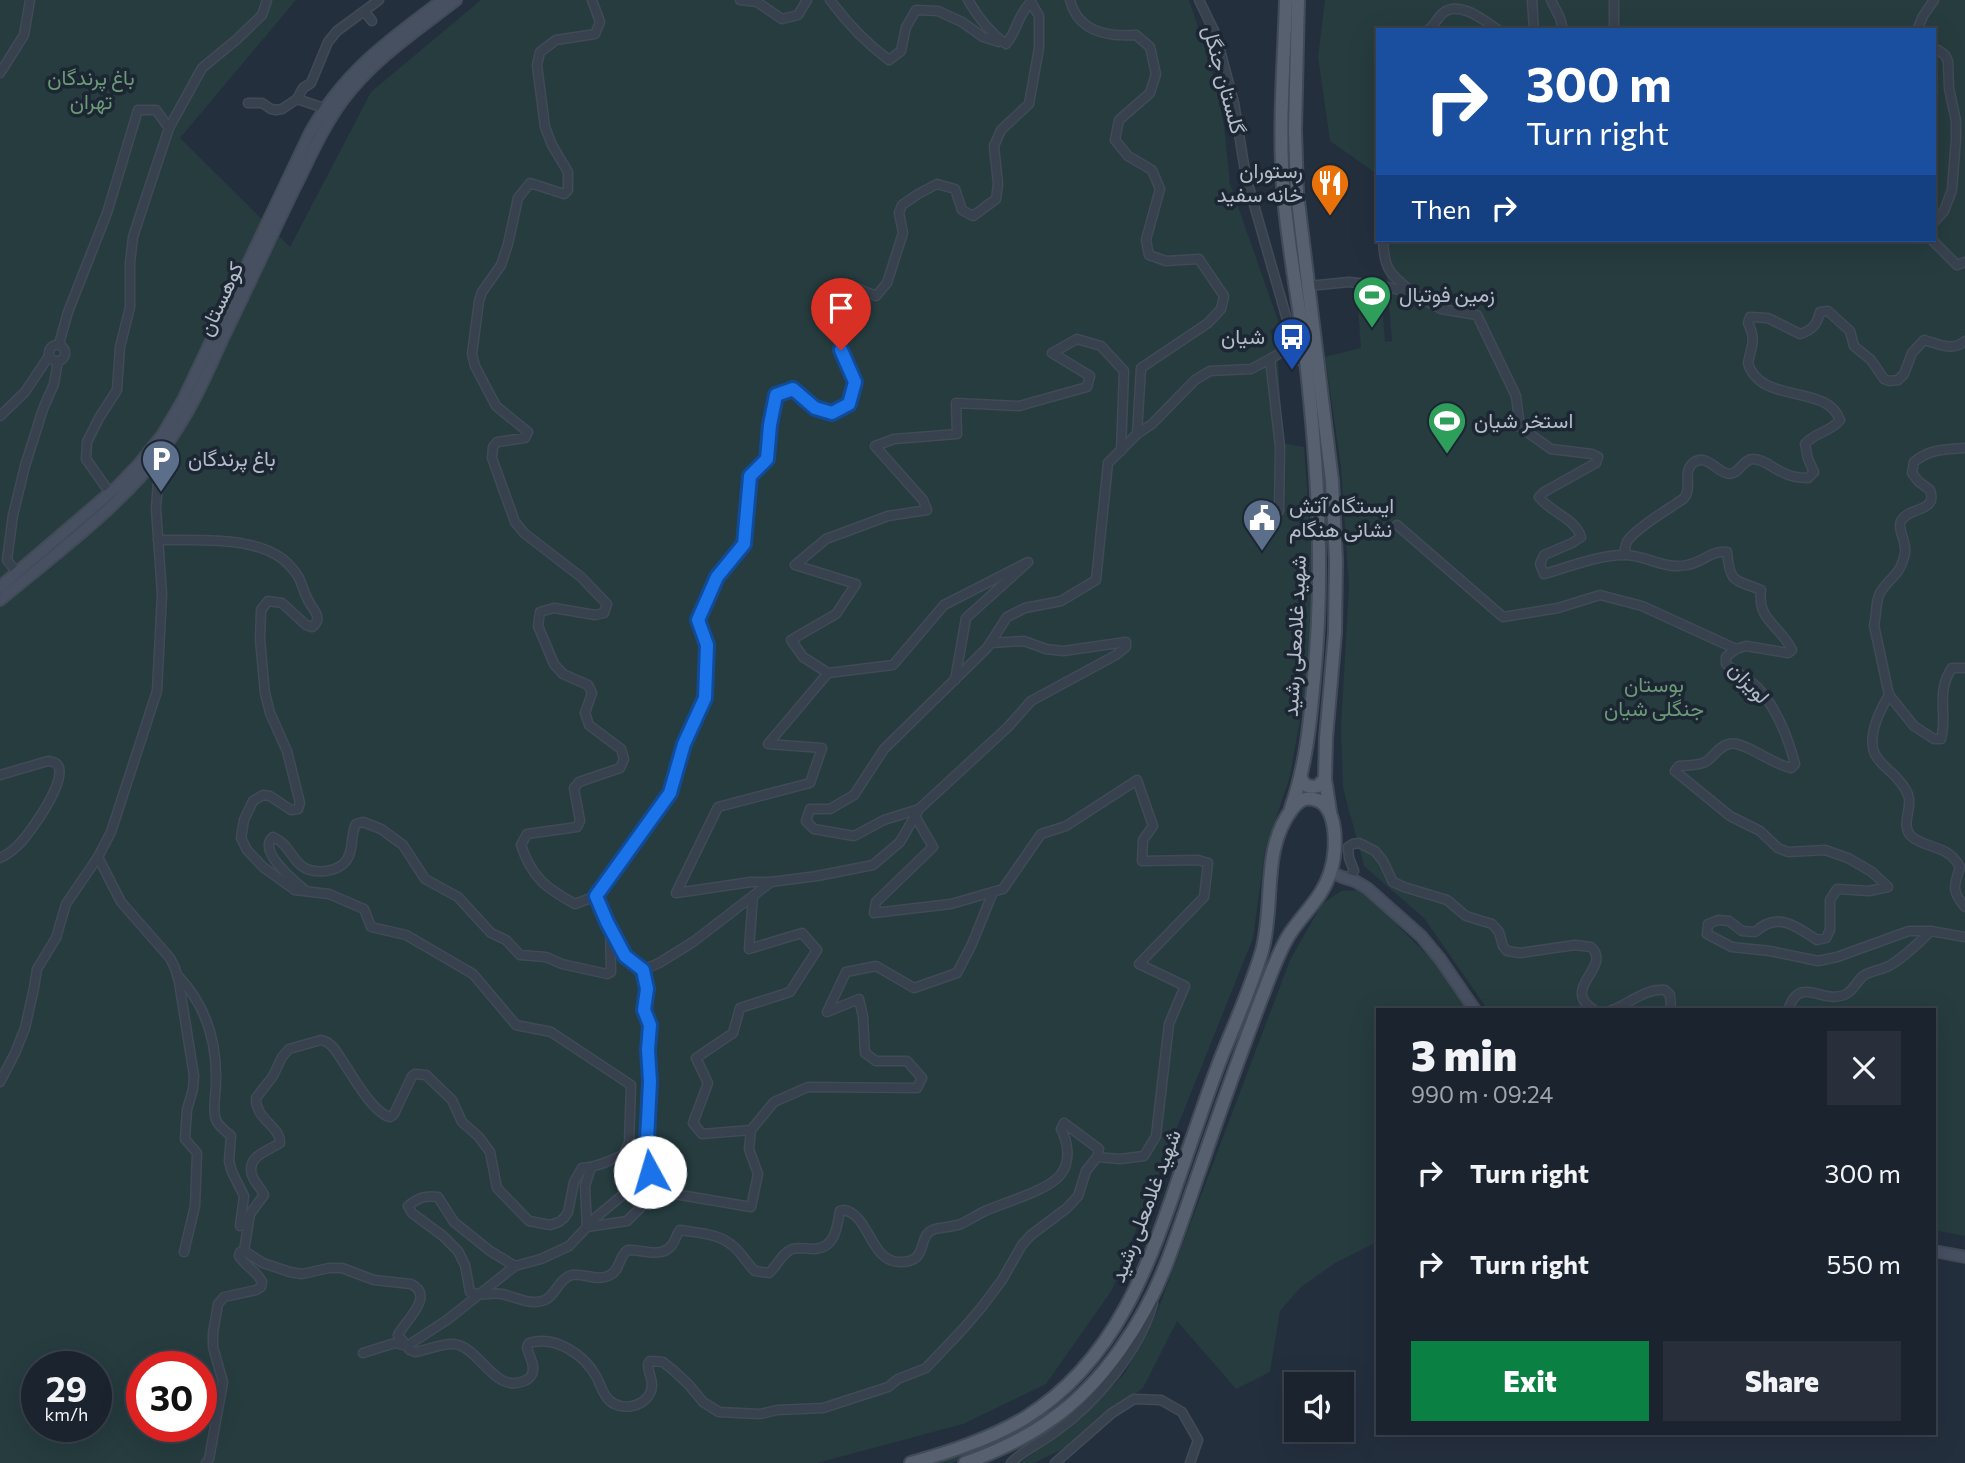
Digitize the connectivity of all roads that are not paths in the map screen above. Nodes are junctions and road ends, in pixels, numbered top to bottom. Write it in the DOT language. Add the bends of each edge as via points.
graph roads {
  1 [pos="30,0"];
  2 [pos="267,0"];
  3 [pos="379,0"];
  4 [pos="443,0"];
  5 [pos="456,0"];
  6 [pos="592,0"];
  7 [pos="740,0"];
  8 [pos="807,0"];
  9 [pos="830,0"];
  10 [pos="968,0"];
  11 [pos="1070,0"];
  12 [pos="1199,0"];
  13 [pos="1286,0"];
  14 [pos="1298,0"];
  15 [pos="1532,0"];
  16 [pos="1550,0"];
  17 [pos="1614,0"];
  18 [pos="1934,0"];
  19 [pos="1455,4"];
  20 [pos="365,12"];
  21 [pos="372,21"];
  22 [pos="1430,28"];
  23 [pos="1494,28"];
  24 [pos="1534,28"];
  25 [pos="1562,28"];
  26 [pos="1614,28"];
  27 [pos="1918,28"];
  28 [pos="1006,44"];
  29 [pos="1936,50"];
  30 [pos="0,73"];
  31 [pos="296,99"];
  32 [pos="248,103"];
  33 [pos="324,108"];
  34 [pos="169,128"];
  35 [pos="1936,220"];
  36 [pos="1383,242"];
  37 [pos="1934,242"];
  38 [pos="1965,262"];
  39 [pos="254,263"];
  40 [pos="1308,286"];
  41 [pos="1415,295"];
  42 [pos="1294,321"];
  43 [pos="1965,341"];
  44 [pos="59,344"];
  45 [pos="1284,351"];
  46 [pos="49,356"];
  47 [pos="1270,359"];
  48 [pos="58,361"];
  49 [pos="1306,366"];
  50 [pos="0,416"];
  51 [pos="1137,434"];
  52 [pos="1965,448"];
  53 [pos="1121,451"];
  54 [pos="160,453"];
  55 [pos="105,486"];
  56 [pos="1279,511"];
  57 [pos="1397,526"];
  58 [pos="158,540"];
  59 [pos="1624,555"];
  60 [pos="17,573"];
  61 [pos="0,587"];
  62 [pos="0,600"];
  63 [pos="991,643"];
  64 [pos="1736,649"];
  65 [pos="1965,668"];
  66 [pos="828,673"];
  67 [pos="954,681"];
  68 [pos="1889,695"];
  69 [pos="0,775"];
  70 [pos="1301,778"];
  71 [pos="1325,779"];
  72 [pos="917,812"];
  73 [pos="1290,812"];
  74 [pos="1330,812"];
  75 [pos="98,857"];
  76 [pos="0,858"];
  77 [pos="1331,872"];
  78 [pos="1349,878"];
  79 [pos="771,882"];
  80 [pos="1367,888"];
  81 [pos="306,891"];
  82 [pos="993,892"];
  83 [pos="1322,892"];
  84 [pos="753,895"];
  85 [pos="596,896"];
  86 [pos="1965,907"];
  87 [pos="609,927"];
  88 [pos="1931,931"];
  89 [pos="1965,937"];
  90 [pos="643,970"];
  91 [pos="177,975"];
  92 [pos="1474,1008"];
  93 [pos="1592,1008"];
  94 [pos="1616,1008"];
  95 [pos="1671,1008"];
  96 [pos="1789,1008"];
  97 [pos="0,1082"];
  98 [pos="751,1130"];
  99 [pos="1097,1157"];
  100 [pos="655,1158"];
  101 [pos="591,1167"];
  102 [pos="650,1172"];
  103 [pos="240,1226"];
  104 [pos="587,1227"];
  105 [pos="244,1251"];
  106 [pos="1936,1251"];
  107 [pos="184,1252"];
  108 [pos="1965,1257"];
  109 [pos="1166,1264"];
  110 [pos="515,1266"];
  111 [pos="478,1295"];
  112 [pos="407,1346"];
  113 [pos="363,1353"];
  114 [pos="206,1463"];
  115 [pos="911,1463"];
  116 [pos="965,1463"];
  117 [pos="1011,1463"];
  118 [pos="1055,1463"];
  119 [pos="1190,1463"];
  1 -- 30 [label="street" via="24,35"];
  2 -- 34 [label="street" via="262,15 202,68"];
  3 -- 20 [label="street"];
  4 -- 33 [label="main road, کوهستان" via="360,66"];
  5 -- 39 [label="main road, کوهستان" via="379,61 343,99"];
  6 -- 85 [label="street" via="600,22 595,34 556,40 540,52 537,65 545,127 569,172 568,190 564,194 530,183 518,198 501,265 479,301 472,354 496,405 528,432 525,438 497,442 493,447 492,458 515,522 607,604 604,613 594,615 554,608 540,612 538,626 554,664 588,685 592,693 585,713 589,725 621,749 624,759 620,768 579,782 574,788 577,827 527,834 521,845 527,863 547,888 575,904"];
  7 -- 8 [label="street" via="757,2 782,19 798,15"];
  9 -- 28 [label="street" via="889,60 901,51 906,27 916,10 938,11 983,37"];
  10 -- 28 [label="street"];
  11 -- 51 [label="street" via="1073,13 1093,30 1136,35 1150,47 1156,74 1150,93 1119,120 1115,140 1128,156 1152,170 1160,189 1146,240 1149,255 1166,261 1199,259 1224,296 1221,309 1208,323 1141,368"];
  12 -- 42 [label="street, گلستان جنگل" via="1216,35 1234,103 1246,177"];
  13 -- 42 [label="main road, شهید غلامعلی رشید" via="1282,162"];
  14 -- 40 [label="main road, شهید غلامعلی رشید" via="1296,162"];
  15 -- 24 [label="street"];
  16 -- 25 [label="street"];
  17 -- 26 [label="street"];
  18 -- 27 [label="street"];
  19 -- 22 [label="street"];
  19 -- 23 [label="street"];
  20 -- 21 [label="street"];
  20 -- 31 [label="street" via="337,31 311,83"];
  28 -- 85 [label="street" via="1031,2 1039,16 1039,48 1029,104 1001,130 994,146 996,199 973,216 962,210 955,189 937,184 918,194 902,205 903,233 887,283 876,296 852,286 835,290 829,307 855,382 849,404 832,413 815,408 793,389 776,395 767,459 750,476 744,544 717,577 698,620 707,645 705,698 684,744 670,793"];
  29 -- 35 [label="street" via="1948,61 1956,138 1952,190"];
  31 -- 32 [label="street" via="276,110"];
  31 -- 33 [label="street"];
  33 -- 39 [label="main road, کوهستان"];
  34 -- 44 [label="street" via="156,110 138,110 107,213"];
  34 -- 55 [label="street" via="133,237 130,307 120,347 117,390 87,442 86,459"];
  36 -- 41 [label="street" via="1391,274"];
  37 -- 38 [label="street" via="1957,265"];
  39 -- 54 [label="main road, کوهستان" via="192,404"];
  39 -- 60 [label="main road, کوهستان" via="163,434 111,494"];
  40 -- 41 [label="street, لویزان" via="1349,282"];
  40 -- 71 [label="main road, شهید غلامعلی رشید" via="1332,481 1336,560"];
  41 -- 59 [label="street, لویزان" via="1441,309 1477,315 1516,396 1520,427 1551,449 1598,457 1596,463 1539,497 1578,527 1581,537 1544,555 1545,574"];
  42 -- 45 [label="street" via="1298,333"];
  42 -- 49 [label="main road, شهید غلامعلی رشید"];
  43 -- 59 [label="street" via="1950,348 1924,340 1898,380 1889,381 1828,311 1820,312 1815,326 1800,334 1768,318 1750,317 1754,344 1748,363 1754,374 1779,391 1813,397 1839,416 1834,427 1816,433 1805,444 1814,472 1804,478 1753,459 1726,473 1709,461 1694,462 1684,498 1627,540"];
  44 -- 46 [label="street" via="51,346"];
  44 -- 48 [label="street" via="65,353"];
  45 -- 47 [label="street"];
  45 -- 49 [label="street"];
  46 -- 48 [label="street"];
  46 -- 50 [label="street"];
  47 -- 51 [label="street" via="1251,369 1210,371"];
  47 -- 56 [label="street" via="1280,447"];
  48 -- 60 [label="street" via="13,515 8,560"];
  49 -- 70 [label="main road, شهید غلامعلی رشید" via="1320,597"];
  51 -- 53 [label="street"];
  52 -- 68 [label="street" via="1940,449 1914,461 1912,473 1930,490 1931,500 1900,522 1906,547 1901,567 1876,605 1874,625"];
  53 -- 63 [label="street" via="1108,463 1096,580 1061,601 1025,608 1007,617"];
  53 -- 66 [label="street" via="1124,371 1101,346 1077,339 1052,352 1090,376 1087,387 1020,406 956,403 957,434 894,439 874,446 927,510 888,516 826,539 795,565 856,583 836,614 791,640 803,657"];
  54 -- 58 [label="street"];
  54 -- 62 [label="main road, کوهستان" via="116,502"];
  57 -- 64 [label="street" via="1503,617 1600,595 1642,606"];
  58 -- 75 [label="street" via="162,594 157,691 111,832"];
  58 -- 81 [label="street" via="240,543 264,549 290,565 317,613 318,621 312,627 282,603 268,601 261,610 265,693 300,803 298,809 291,810 263,795 253,801 241,838 263,867 295,890"];
  59 -- 64 [label="street, لویزان" via="1666,566 1689,565 1718,551 1727,552 1729,572 1739,583 1761,590 1759,603 1766,619 1792,649 1788,653 1746,646"];
  60 -- 61 [label="main road, کوهستان"];
  63 -- 67 [label="street"];
  63 -- 72 [label="street" via="1024,641 1063,651 1126,642 1126,647 1031,701"];
  64 -- 88 [label="street, لویزان" via="1726,657 1726,664 1757,687 1776,713 1796,764 1782,766 1738,743 1727,744 1705,763 1679,766 1675,771 1730,817 1760,831 1778,848 1788,852 1825,850 1848,858 1888,887 1837,889 1830,900 1826,938 1817,940 1790,923 1773,922 1755,932 1718,920 1708,924 1707,934 1732,947 1818,961 1909,931"];
  65 -- 68 [label="street" via="1952,668 1946,678 1941,739 1914,726"];
  66 -- 67 [label="street" via="893,665 944,605 1028,562 966,618"];
  66 -- 79 [label="street" via="768,744 822,748 810,783 718,807 676,892"];
  67 -- 72 [label="street" via="884,749 854,795 830,810 810,809 806,821 814,829 854,836 884,820"];
  68 -- 86 [label="street" via="1874,733 1874,752 1906,790 1910,835 1956,859 1960,867 1955,894"];
  69 -- 76 [label="street" via="48,761 59,768 51,800 22,841"];
  70 -- 71 [label="main road" via="1311,787"];
  70 -- 73 [label="main road, شهید غلامعلی رشید"];
  71 -- 74 [label="main road, شهید غلامعلی رشید"];
  72 -- 79 [label="street" via="900,842 873,865"];
  72 -- 82 [label="street" via="933,847 876,902 874,913 951,904"];
  73 -- 74 [label="main road" via="1306,798 1323,803"];
  73 -- 115 [label="main road, شهید غلامعلی رشید" via="1273,852 1263,946 1248,991 1148,1264 1119,1320 1086,1366 1024,1419 985,1438"];
  74 -- 77 [label="main road, شهید غلامعلی رشید" via="1335,842"];
  75 -- 91 [label="street" via="121,902 170,958"];
  75 -- 97 [label="street" via="66,904 56,938 37,969 25,1028"];
  77 -- 78 [label="main road"];
  77 -- 83 [label="main road, شهید غلامعلی رشید"];
  78 -- 80 [label="main road"];
  78 -- 93 [label="street" via="1354,871 1348,847 1359,843 1375,851 1394,882 1447,900 1466,916 1492,924 1507,951 1591,947 1597,961 1582,997"];
  79 -- 84 [label="street"];
  80 -- 83 [label="main road" via="1348,883"];
  80 -- 92 [label="main road" via="1421,936"];
  81 -- 87 [label="street" via="278,866 269,840 279,840 304,868 330,871 348,859 353,829 363,822 403,845 425,879 458,897 520,956 546,957 607,974 612,961"];
  81 -- 101 [label="street" via="329,894 363,909 371,927 406,935 473,974 516,1025 551,1032 632,1085 629,1143 623,1155"];
  82 -- 98 [label="street" via="957,973 914,988 876,966 846,972 827,1012 859,999 865,1053 876,1061 907,1060 922,1078 917,1088 808,1087 774,1102"];
  82 -- 99 [label="street" via="1003,888 1041,834 1066,826 1137,780 1153,826 1143,840 1142,860 1208,863 1204,897 1139,964 1185,986 1169,1024 1156,1136 1144,1156"];
  83 -- 109 [label="main road, شهید غلامعلی رشید" via="1292,932 1270,976"];
  84 -- 90 [label="street" via="693,942"];
  84 -- 98 [label="street" via="749,949 802,933 817,950 790,992 740,1008 733,1033 696,1058 708,1083 692,1123 702,1134"];
  85 -- 87 [label="street"];
  87 -- 90 [label="street" via="625,956"];
  88 -- 89 [label="street"];
  88 -- 96 [label="street" via="1897,961 1863,977 1851,991 1835,997 1800,992"];
  90 -- 100 [label="street" via="647,989 644,1010 650,1025 647,1140"];
  91 -- 103 [label="street" via="190,988 210,1024 216,1058 216,1120 230,1136 229,1161 244,1196"];
  91 -- 107 [label="street" via="193,1068 185,1139 197,1153 195,1206"];
  94 -- 95 [label="street" via="1660,989 1670,995"];
  98 -- 104 [label="street" via="749,1149 758,1174 751,1207 657,1191 627,1221"];
  99 -- 111 [label="street" via="1099,1149 1064,1123 1061,1129 1067,1139 1067,1157 1061,1175 1015,1201 960,1224 931,1230 917,1256 906,1261 887,1258 854,1214 844,1210 829,1243 823,1248 793,1249 769,1273 755,1271 727,1241 680,1230 667,1250 628,1250 610,1276 571,1275 545,1300"];
  99 -- 112 [label="street" via="1086,1171 1078,1196 1022,1245 981,1308 926,1368 839,1404 760,1414 719,1412 663,1362 650,1361 652,1386 647,1398 635,1406 619,1406 607,1399 580,1356 564,1347 529,1343 533,1374 515,1383 497,1377 455,1344 415,1352"];
  100 -- 102 [label="street"];
  100 -- 102 [label="street" via="662,1158 668,1170"];
  101 -- 104 [label="street" via="585,1186"];
  101 -- 105 [label="street" via="582,1168 576,1177 564,1218 550,1225 529,1221 497,1188 493,1158 483,1140 462,1122 452,1100 432,1080 420,1073 412,1076 394,1114 387,1117 366,1096 333,1048 327,1042 314,1041 289,1049 256,1098 259,1114 280,1140 251,1165 264,1195 250,1214"];
  102 -- 104 [label="street"];
  104 -- 110 [label="street" via="569,1245"];
  105 -- 112 [label="street" via="290,1272 342,1268 374,1280 417,1287 419,1304 398,1335"];
  105 -- 114 [label="street" via="239,1256 262,1282 256,1290 224,1297 218,1304 213,1348 223,1382"];
  106 -- 108 [label="main road"];
  109 -- 116 [label="main road, شهید غلامعلی رشید" via="1117,1354 1079,1396 1032,1433"];
  109 -- 117 [label="street" via="1150,1314 1112,1377 1071,1419"];
  110 -- 111 [label="street"];
  110 -- 111 [label="street" via="454,1222 438,1197 414,1201 408,1206 412,1213 458,1251 470,1292"];
  111 -- 112 [label="street"];
  112 -- 113 [label="street" via="395,1343"];
  118 -- 119 [label="street" via="1134,1399 1161,1400 1182,1412 1198,1440"];
}
